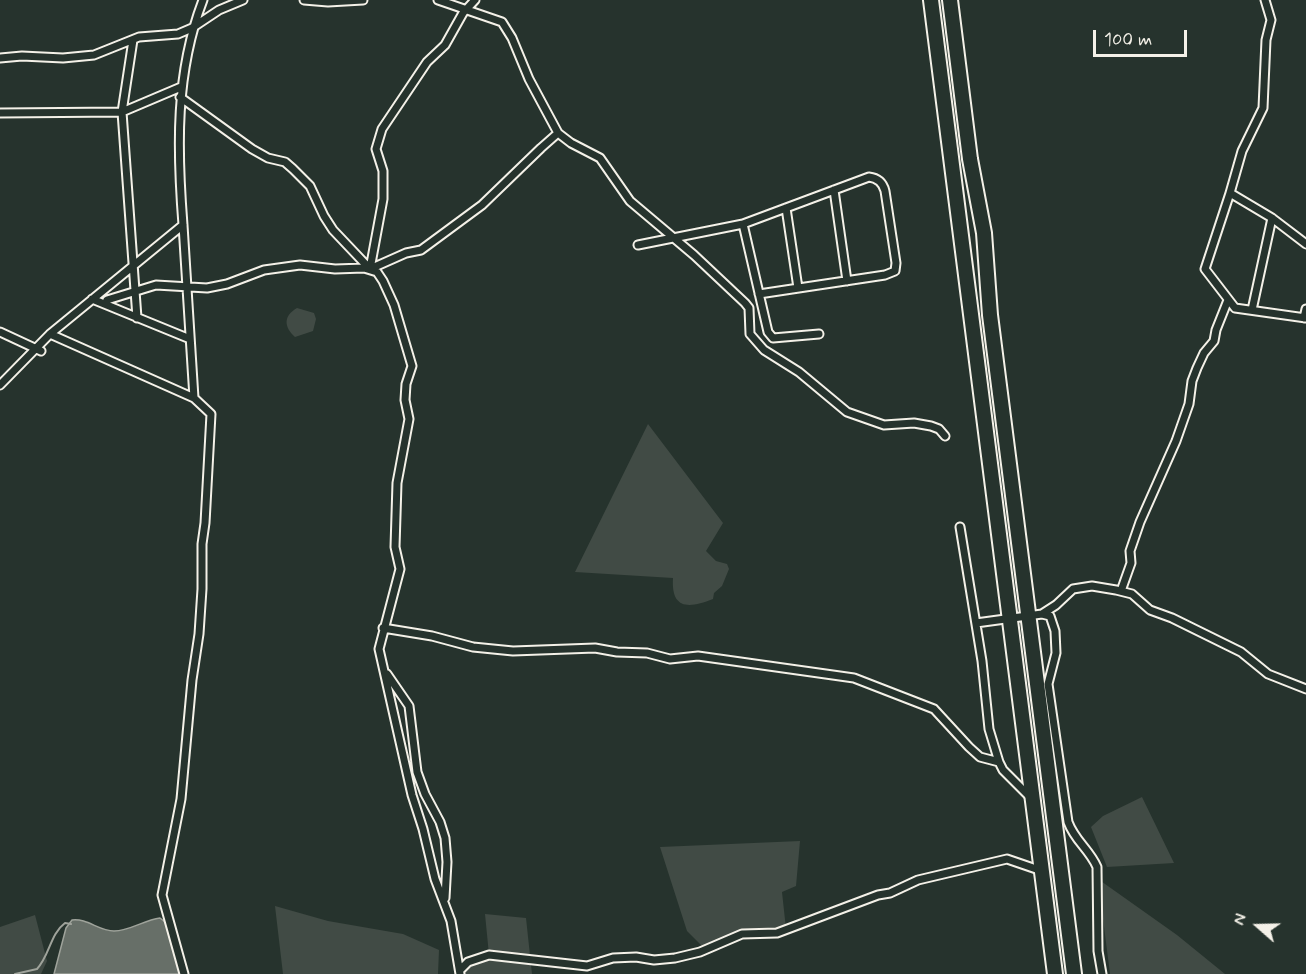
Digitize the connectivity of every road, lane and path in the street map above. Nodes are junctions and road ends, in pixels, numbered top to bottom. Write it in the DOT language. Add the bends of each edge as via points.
graph roads {
  1 [pos="202,0"];
  2 [pos="243,0"];
  3 [pos="303,0"];
  4 [pos="363,0"];
  5 [pos="438,0"];
  6 [pos="475,0"];
  7 [pos="931,0"];
  8 [pos="950,0"];
  9 [pos="1265,0"];
  10 [pos="465,10"];
  11 [pos="192,28"];
  12 [pos="133,40"];
  13 [pos="2,57"];
  14 [pos="181,87"];
  15 [pos="180,97"];
  16 [pos="122,112"];
  17 [pos="0,113"];
  18 [pos="558,133"];
  19 [pos="834,190"];
  20 [pos="1230,193"];
  21 [pos="786,208"];
  22 [pos="1272,218"];
  23 [pos="743,224"];
  24 [pos="183,225"];
  25 [pos="674,237"];
  26 [pos="1306,244"];
  27 [pos="638,245"];
  28 [pos="133,267"];
  29 [pos="370,269"];
  30 [pos="847,281"];
  31 [pos="186,288"];
  32 [pos="798,288"];
  33 [pos="135,290"];
  34 [pos="759,294"];
  35 [pos="92,300"];
  36 [pos="107,300"];
  37 [pos="1228,300"];
  38 [pos="1306,309"];
  39 [pos="1252,310"];
  40 [pos="137,318"];
  41 [pos="1305,318"];
  42 [pos="0,332"];
  43 [pos="50,334"];
  44 [pos="819,334"];
  45 [pos="190,339"];
  46 [pos="38,350"];
  47 [pos="0,385"];
  48 [pos="194,398"];
  49 [pos="945,436"];
  50 [pos="960,527"];
  51 [pos="1121,591"];
  52 [pos="1036,615"];
  53 [pos="1008,619"];
  54 [pos="976,623"];
  55 [pos="383,628"];
  56 [pos="383,668"];
  57 [pos="1306,689"];
  58 [pos="999,762"];
  59 [pos="1032,800"];
  60 [pos="1042,871"];
  61 [pos="444,901"];
  62 [pos="460,972"];
  63 [pos="184,974"];
  64 [pos="1055,974"];
  65 [pos="1074,974"];
  66 [pos="1102,974"];
  1 -- 11 [label="street"];
  2 -- 11 [label="street"];
  3 -- 4 [label="street"];
  5 -- 10 [label="street"];
  6 -- 10 [label="street"];
  7 -- 53 [label="highway"];
  8 -- 52 [label="highway" via="970,159 984,233 990,315"];
  9 -- 20 [label="street" via="1271,20 1266,40 1263,108 1242,151"];
  10 -- 18 [label="street" via="502,22 507,28"];
  10 -- 29 [label="street" via="451,36 427,62 382,129 376,149 383,171 383,199"];
  11 -- 12 [label="street" via="178,34"];
  11 -- 14 [label="street"];
  12 -- 13 [label="street" via="94,55"];
  12 -- 16 [label="street"];
  14 -- 15 [label="street"];
  14 -- 16 [label="street"];
  15 -- 24 [label="street"];
  15 -- 29 [label="street" via="252,149 293,169 310,186 333,230"];
  16 -- 17 [label="street"];
  16 -- 28 [label="street"];
  18 -- 25 [label="street" via="600,158 630,201"];
  18 -- 29 [label="street" via="482,205 421,250"];
  19 -- 21 [label="street"];
  19 -- 30 [label="street"];
  19 -- 30 [label="street" via="869,177 880,181 896,263 890,274"];
  20 -- 22 [label="street"];
  20 -- 37 [label="street" via="1204,269"];
  21 -- 23 [label="street"];
  21 -- 32 [label="street"];
  22 -- 26 [label="street"];
  22 -- 39 [label="street"];
  23 -- 25 [label="street"];
  23 -- 34 [label="street"];
  24 -- 28 [label="street"];
  24 -- 31 [label="street"];
  25 -- 27 [label="street"];
  25 -- 49 [label="street" via="749,308 750,334 764,350 799,372 848,412 884,425 931,426"];
  28 -- 33 [label="street"];
  28 -- 35 [label="street"];
  29 -- 31 [label="street" via="277,267 227,284"];
  29 -- 55 [label="street" via="383,281 394,305 412,366 406,384 409,418 397,483 395,548 400,570"];
  30 -- 32 [label="street"];
  31 -- 33 [label="street" via="163,284"];
  31 -- 45 [label="street"];
  32 -- 34 [label="street"];
  33 -- 36 [label="street"];
  33 -- 40 [label="street"];
  34 -- 44 [label="street" via="770,336"];
  35 -- 40 [label="street"];
  35 -- 43 [label="street"];
  37 -- 39 [label="street" via="1235,308"];
  37 -- 51 [label="street" via="1212,344 1197,368 1176,441 1140,522"];
  38 -- 41 [label="street"];
  39 -- 41 [label="street"];
  40 -- 45 [label="street"];
  42 -- 46 [label="street"];
  43 -- 46 [label="street"];
  43 -- 48 [label="street"];
  45 -- 48 [label="street"];
  46 -- 47 [label="street"];
  48 -- 63 [label="street" via="211,414 201,614 181,799 162,895"];
  50 -- 54 [label="street"];
  51 -- 52 [label="street" via="1092,586 1073,589 1056,605"];
  51 -- 57 [label="street" via="1132,594 1150,610 1241,652 1268,674"];
  52 -- 53 [label="street"];
  52 -- 65 [label="highway"];
  52 -- 66 [label="street" via="1050,616 1055,631 1056,653 1048,684 1068,822 1097,867"];
  53 -- 54 [label="street"];
  53 -- 59 [label="highway"];
  54 -- 58 [label="street" via="989,729"];
  55 -- 56 [label="street" via="379,649"];
  55 -- 58 [label="street" via="473,647 513,651 595,648 670,659 698,656 854,678 934,709 980,756"];
  56 -- 61 [label="street" via="412,795"];
  56 -- 61 [label="street" via="409,706 417,772 445,838"];
  58 -- 59 [label="street"];
  59 -- 60 [label="highway"];
  60 -- 62 [label="street" via="1007,859 918,880 777,933 742,934 675,958 613,958 587,966 489,955 468,962"];
  60 -- 64 [label="highway"];
  61 -- 62 [label="street"];
}
